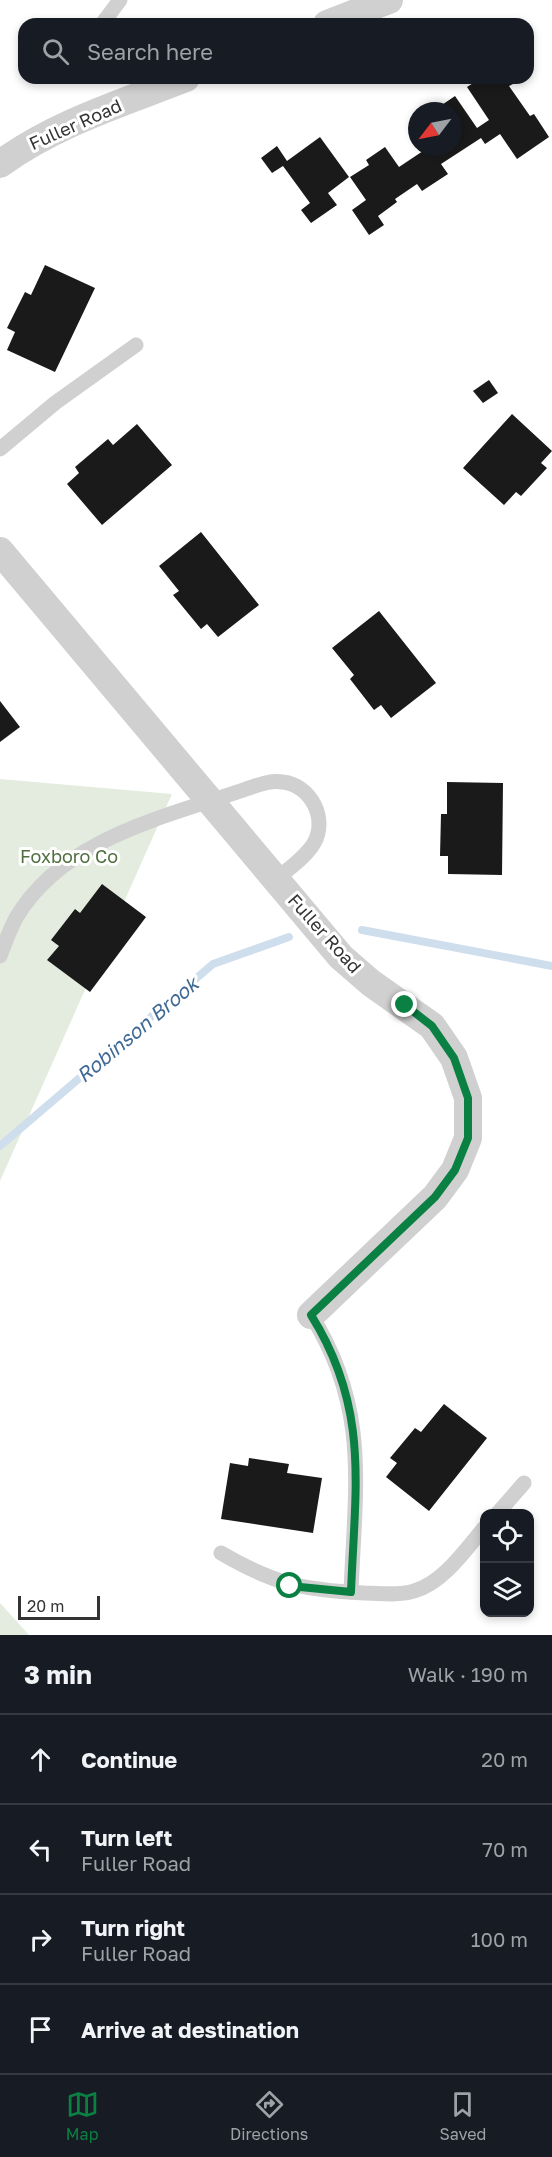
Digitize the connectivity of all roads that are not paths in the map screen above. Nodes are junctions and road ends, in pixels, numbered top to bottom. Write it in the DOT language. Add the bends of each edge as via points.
graph roads {
  1 [pos="120,0"];
  2 [pos="389,0"];
  3 [pos="106,18"];
  4 [pos="342,18"];
  5 [pos="144,85"];
  6 [pos="0,164"];
  7 [pos="136,345"];
  8 [pos="0,449"];
  9 [pos="0,551"];
  10 [pos="212,801"];
  11 [pos="277,879"];
  12 [pos="0,956"];
  13 [pos="311,1315"];
  14 [pos="524,1483"];
  15 [pos="501,1509"];
  16 [pos="480,1532"];
  17 [pos="221,1553"];
  18 [pos="351,1592"];
  1 -- 3 [label="lane"];
  2 -- 4 [label="street"];
  5 -- 6 [label="street, Fuller Road" via="30,142"];
  7 -- 8 [label="lane" via="55,403"];
  9 -- 10 [label="street, Fuller Road"];
  10 -- 11 [label="street, Fuller Road"];
  10 -- 11 [label="lane" via="266,782 283,782 302,789 312,800 320,823 317,836 303,857"];
  10 -- 12 [label="lane" via="92,845 49,878 17,917"];
  11 -- 13 [label="street, Fuller Road" via="341,957 432,1026 454,1058 468,1098 468,1138 455,1170 435,1197"];
  13 -- 18 [label="lane, Fuller Road" via="340,1371 352,1411 356,1450"];
  14 -- 15 [label="lane"];
  16 -- 18 [label="lane" via="436,1580 414,1591"];
  17 -- 18 [label="lane" via="255,1573 290,1586"];
}
